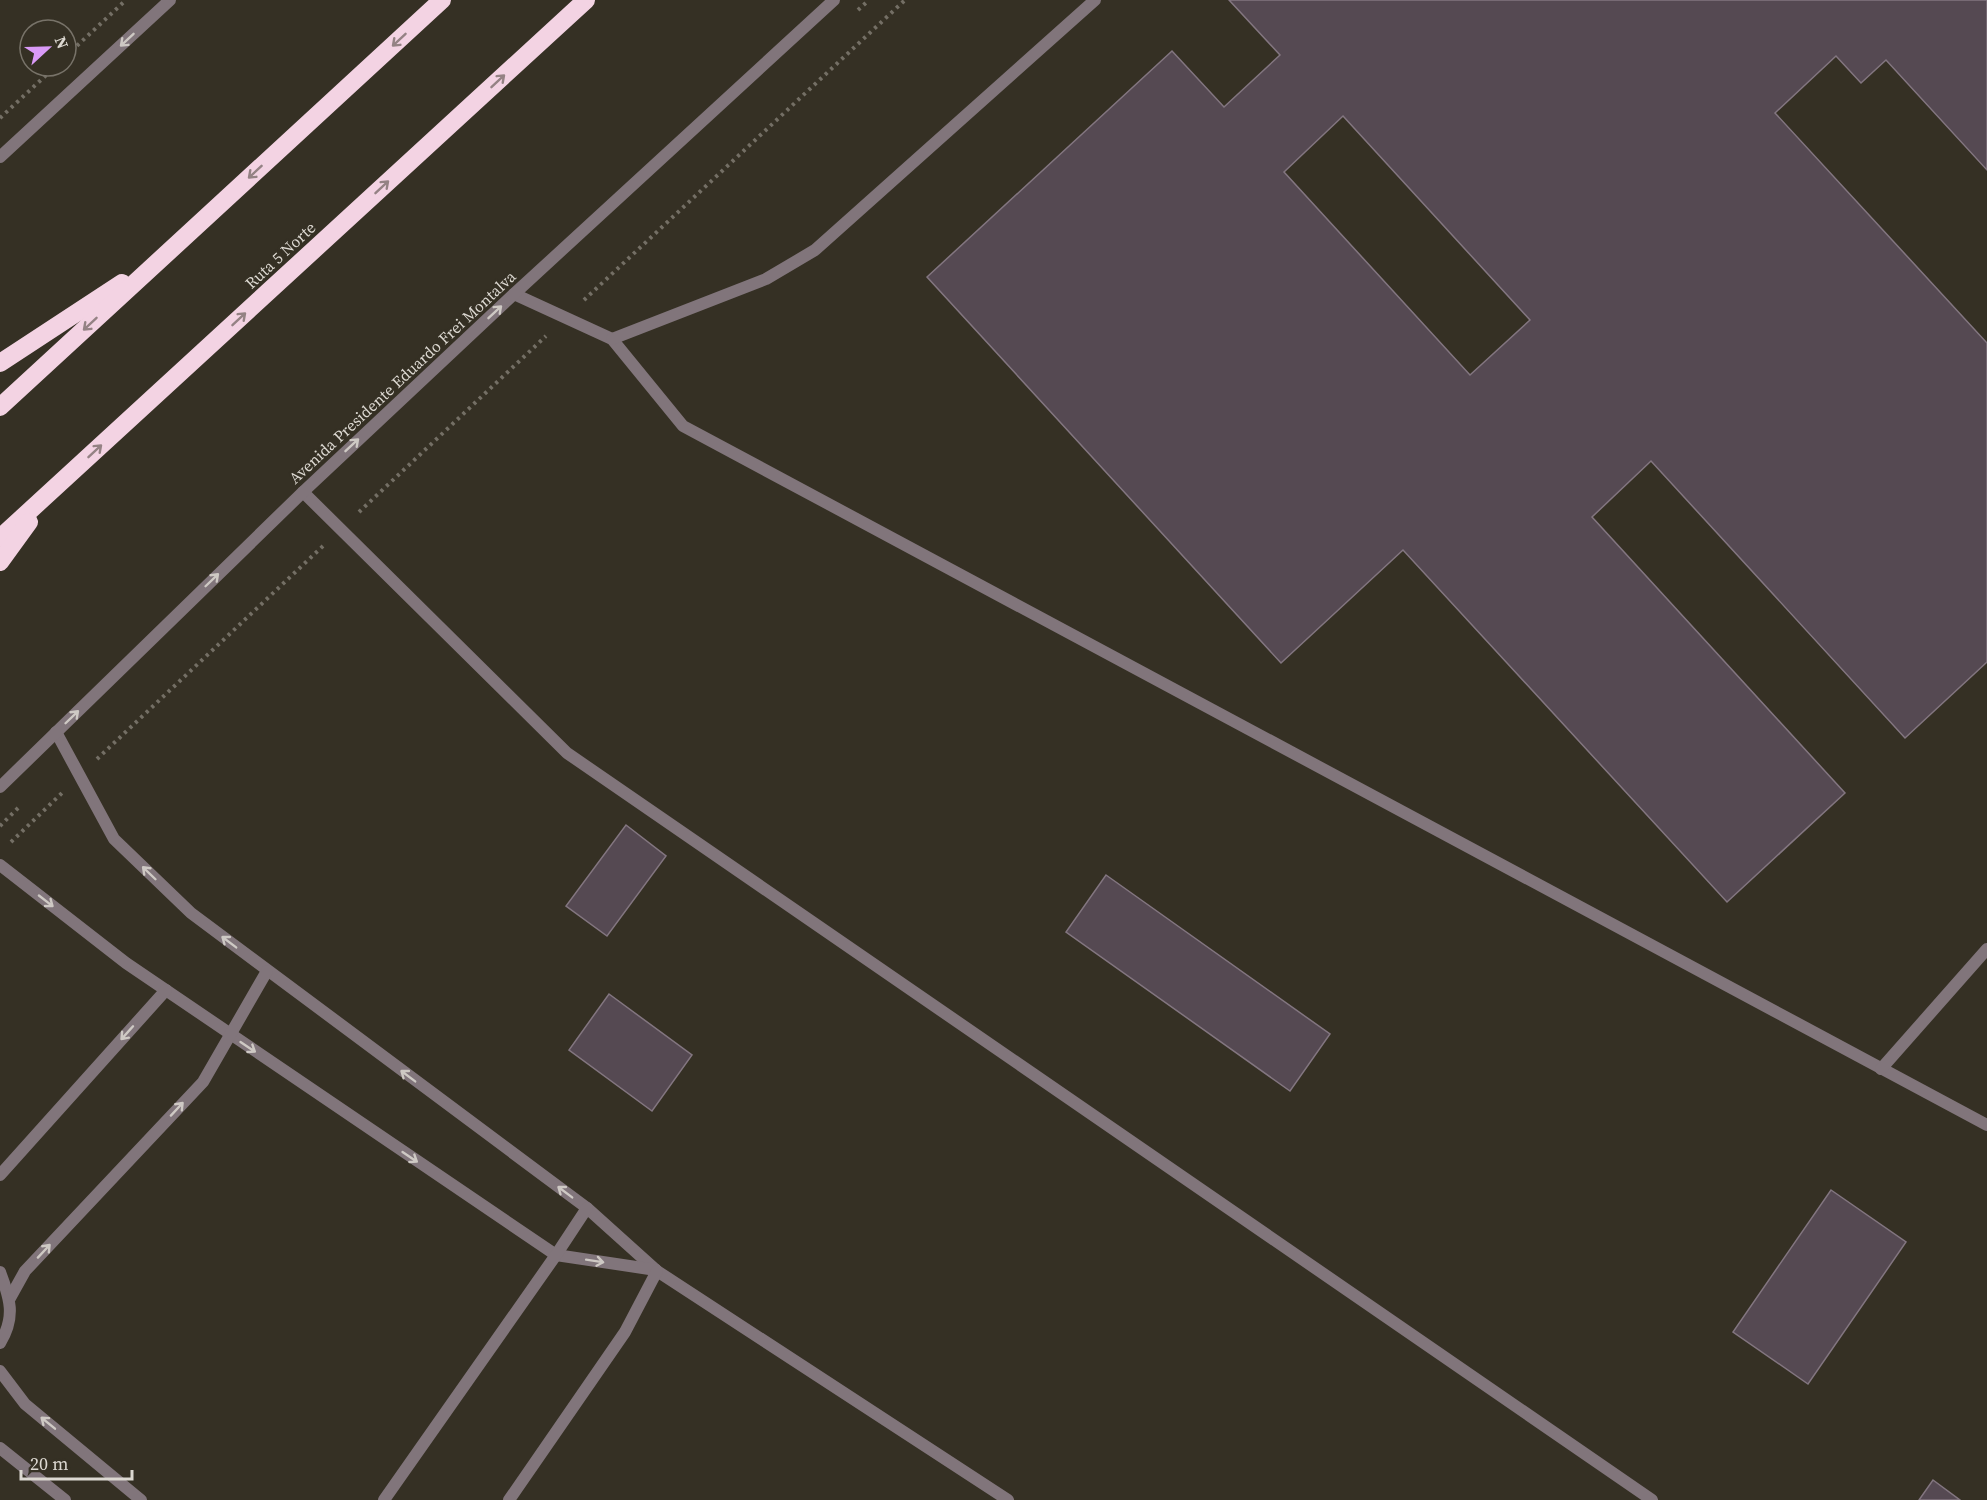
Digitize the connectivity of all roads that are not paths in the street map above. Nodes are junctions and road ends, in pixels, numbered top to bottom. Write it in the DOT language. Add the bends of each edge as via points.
graph roads {
  1 [pos="170,0"];
  2 [pos="442,0"];
  3 [pos="586,0"];
  4 [pos="834,0"];
  5 [pos="1095,0"];
  6 [pos="0,157"];
  7 [pos="164,256"];
  8 [pos="514,294"];
  9 [pos="612,339"];
  10 [pos="0,363"];
  11 [pos="0,407"];
  12 [pos="52,490"];
  13 [pos="303,492"];
  14 [pos="0,538"];
  15 [pos="0,562"];
  16 [pos="56,732"];
  17 [pos="0,787"];
  18 [pos="0,865"];
  19 [pos="1987,949"];
  20 [pos="267,971"];
  21 [pos="166,990"];
  22 [pos="231,1036"];
  23 [pos="1881,1069"];
  24 [pos="1987,1125"];
  25 [pos="0,1175"];
  26 [pos="587,1208"];
  27 [pos="556,1255"];
  28 [pos="657,1271"];
  29 [pos="0,1272"];
  30 [pos="10,1298"];
  31 [pos="0,1343"];
  32 [pos="0,1371"];
  33 [pos="0,1448"];
  34 [pos="65,1500"];
  35 [pos="141,1500"];
  36 [pos="384,1500"];
  37 [pos="509,1500"];
  38 [pos="1008,1500"];
  39 [pos="1652,1500"];
  1 -- 6 [label="street, one-way"];
  2 -- 7 [label="highway, one-way"];
  12 -- 3 [label="highway, Ruta 5 Norte, one-way"];
  4 -- 8 [label="street, Avenida Presidente Eduardo Frei Montalva"];
  5 -- 9 [label="street" via="815,250 765,279"];
  7 -- 10 [label="highway"];
  7 -- 11 [label="highway, one-way"];
  8 -- 9 [label="street"];
  13 -- 8 [label="street, Avenida Presidente Eduardo Frei Montalva, one-way"];
  9 -- 23 [label="street" via="683,426"];
  12 -- 14 [label="highway, Ruta 5 Norte"];
  12 -- 15 [label="highway"];
  16 -- 13 [label="street, Avenida Presidente Eduardo Frei Montalva, one-way"];
  13 -- 39 [label="street" via="567,753"];
  16 -- 17 [label="street, Avenida Presidente Eduardo Frei Montalva"];
  20 -- 16 [label="street, one-way" via="191,913 114,840"];
  18 -- 21 [label="street, one-way"];
  19 -- 23 [label="street"];
  20 -- 22 [label="street"];
  26 -- 20 [label="street, one-way"];
  21 -- 22 [label="street"];
  21 -- 25 [label="street, one-way"];
  22 -- 27 [label="street, one-way"];
  30 -- 22 [label="street, one-way" via="24,1271 203,1082"];
  23 -- 24 [label="street"];
  26 -- 27 [label="street"];
  26 -- 28 [label="street"];
  27 -- 28 [label="street, one-way"];
  27 -- 36 [label="street"];
  28 -- 37 [label="street" via="625,1332"];
  28 -- 38 [label="street"];
  29 -- 30 [label="street"];
  30 -- 31 [label="street" via="7,1331"];
  35 -- 32 [label="street, one-way" via="25,1404"];
  33 -- 34 [label="street"];
}
